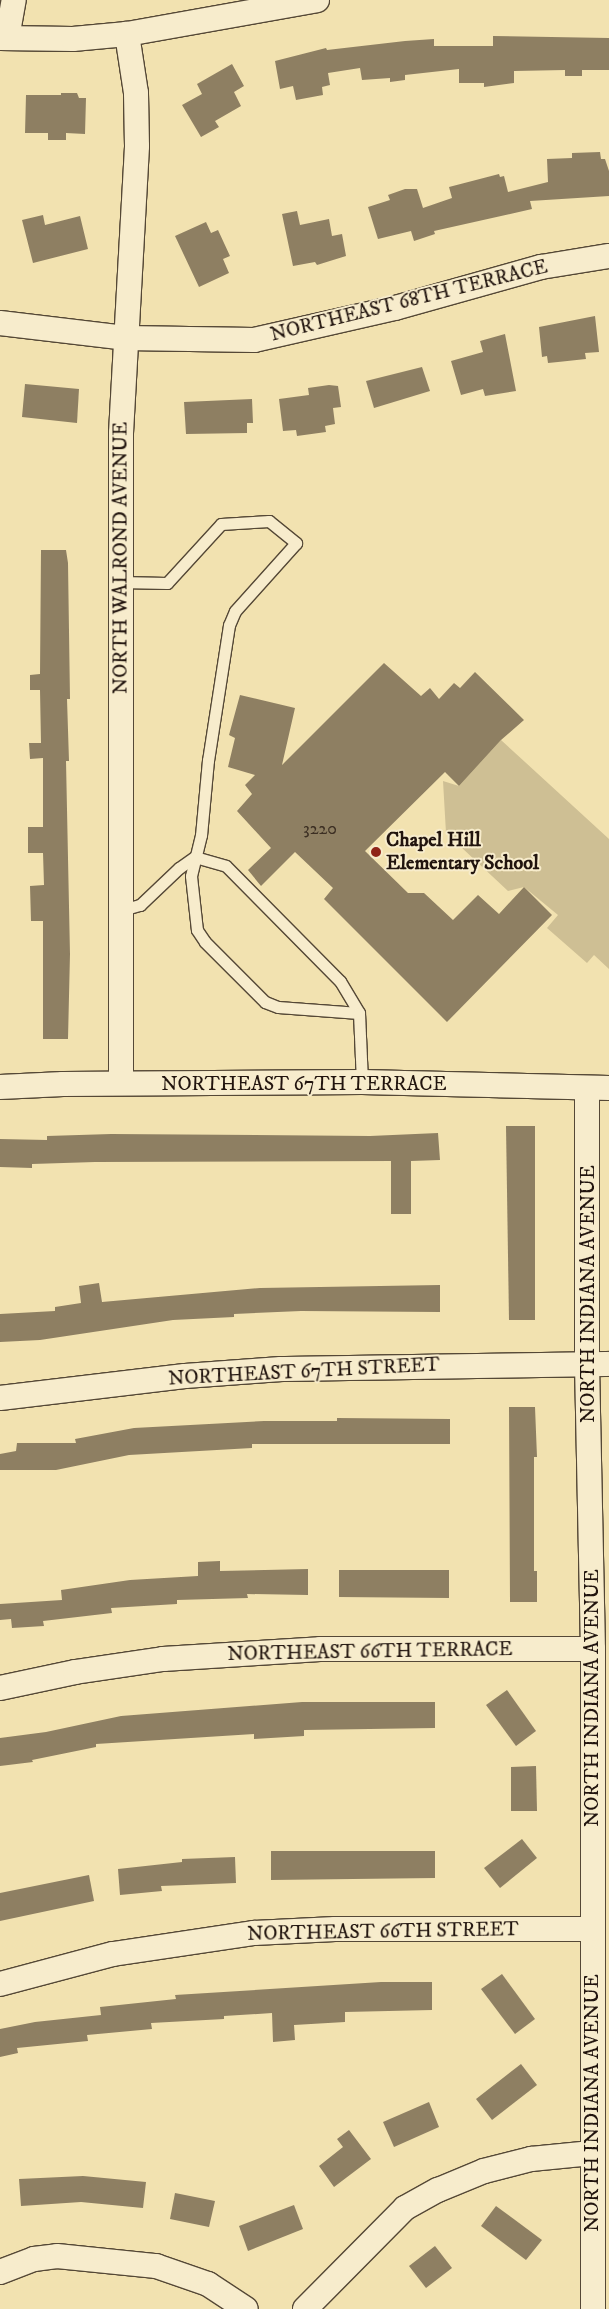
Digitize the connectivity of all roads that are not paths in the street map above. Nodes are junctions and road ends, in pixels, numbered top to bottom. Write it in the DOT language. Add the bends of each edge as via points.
graph roads {
  1 [pos="14,0"];
  2 [pos="317,0"];
  3 [pos="127,34"];
  4 [pos="4,38"];
  5 [pos="609,256"];
  6 [pos="0,323"];
  7 [pos="124,338"];
  8 [pos="120,582"];
  9 [pos="195,857"];
  10 [pos="122,910"];
  11 [pos="358,1013"];
  12 [pos="362,1082"];
  13 [pos="121,1083"];
  14 [pos="0,1087"];
  15 [pos="598,1088"];
  16 [pos="598,1364"];
  17 [pos="0,1398"];
  18 [pos="593,1649"];
  19 [pos="0,1688"];
  20 [pos="592,1929"];
  21 [pos="0,1984"];
  22 [pos="592,2153"];
  23 [pos="0,2272"];
  24 [pos="246,2309"];
  25 [pos="305,2309"];
  26 [pos="593,2309"];
  1 -- 4 [label="street"];
  2 -- 3 [label="street"];
  3 -- 4 [label="street" via="73,39"];
  3 -- 7 [label="street, NORTH WALROND AVENUE" via="136,93 137,146"];
  5 -- 7 [label="street, NORTHEAST 68TH TERRACE" via="541,266 395,308 254,340"];
  6 -- 7 [label="street, NORTHEAST 68TH TERRACE"];
  7 -- 8 [label="street, NORTH WALROND AVENUE"];
  8 -- 9 [label="lane" via="167,582 221,524 270,521 296,543 235,611 229,625"];
  8 -- 10 [label="street, NORTH WALROND AVENUE"];
  9 -- 10 [label="lane" via="140,905"];
  9 -- 11 [label="lane" via="226,866 340,981"];
  9 -- 11 [label="lane" via="191,876 197,930 265,1002 278,1008"];
  10 -- 13 [label="street, NORTH WALROND AVENUE"];
  11 -- 12 [label="lane"];
  12 -- 13 [label="street, NORTHEAST 67TH TERRACE"];
  12 -- 15 [label="street, NORTHEAST 67TH TERRACE"];
  13 -- 14 [label="street, NORTHEAST 67TH TERRACE"];
  15 -- 16 [label="street, NORTH INDIANA AVENUE"];
  16 -- 17 [label="street, NORTHEAST 67TH STREET" via="281,1369 185,1376"];
  16 -- 18 [label="street, NORTH INDIANA AVENUE"];
  18 -- 19 [label="street, NORTHEAST 66TH TERRACE" via="300,1650 162,1659 75,1672"];
  18 -- 20 [label="street, NORTH INDIANA AVENUE"];
  20 -- 21 [label="street, NORTHEAST 66TH STREET" via="334,1929 254,1933 114,1954"];
  20 -- 22 [label="street, NORTH INDIANA AVENUE"];
  22 -- 25 [label="street" via="531,2159 484,2171 438,2190 406,2208"];
  22 -- 26 [label="street, NORTH INDIANA AVENUE"];
  23 -- 24 [label="street" via="34,2259 57,2256 156,2266 208,2284"];
}
